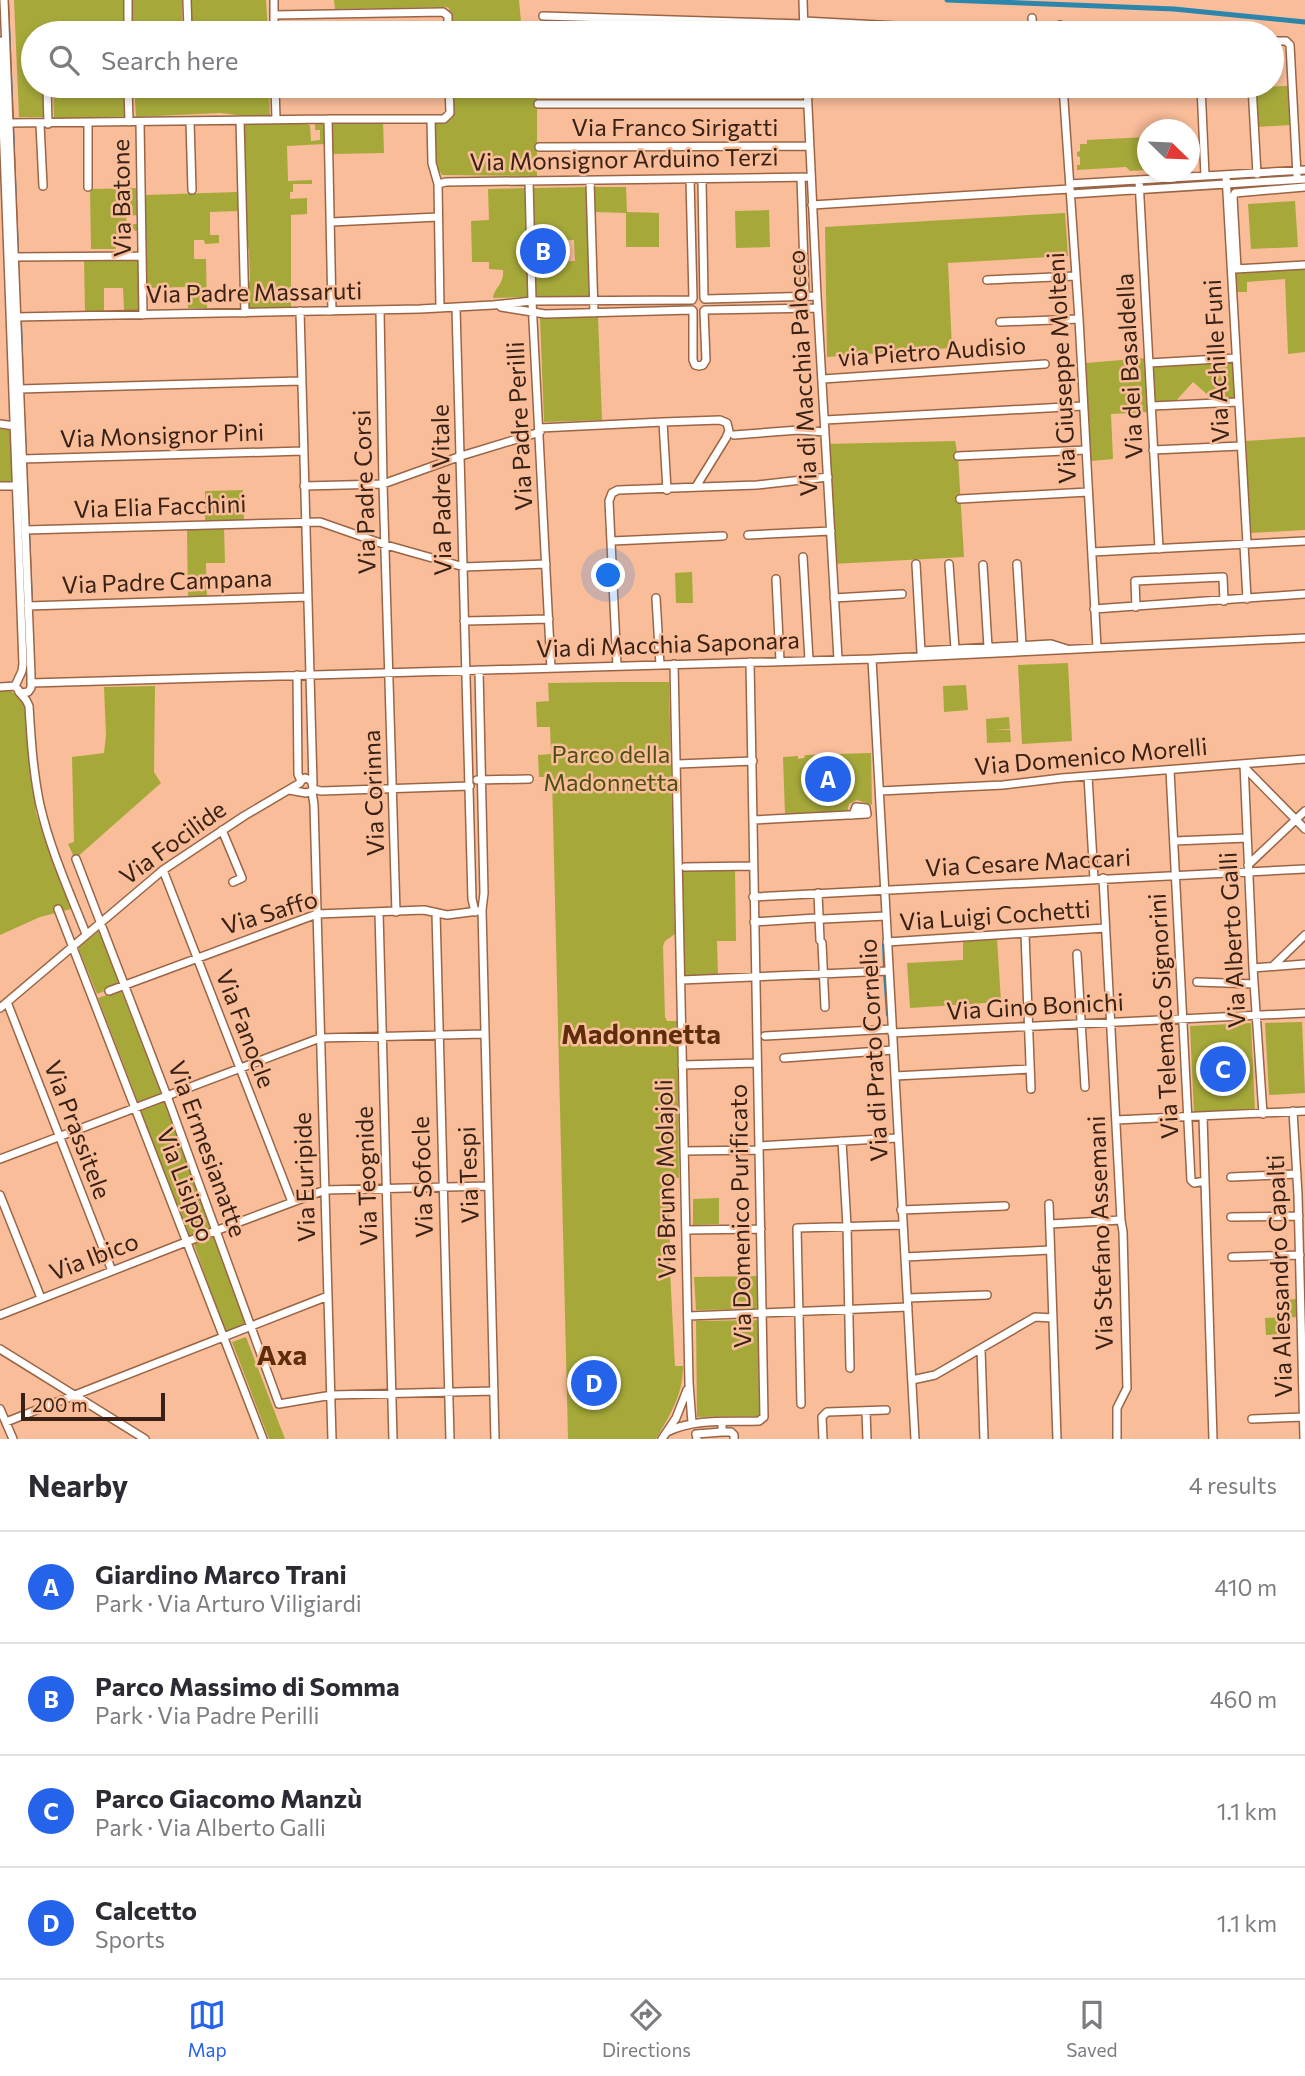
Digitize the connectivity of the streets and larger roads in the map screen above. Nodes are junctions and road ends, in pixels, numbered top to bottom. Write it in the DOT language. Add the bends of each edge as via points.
graph roads {
  1 [pos="4,0"];
  2 [pos="128,0"];
  3 [pos="187,0"];
  4 [pos="274,0"];
  5 [pos="803,0"];
  6 [pos="274,15"];
  7 [pos="542,16"];
  8 [pos="1032,18"];
  9 [pos="128,21"];
  10 [pos="188,21"];
  11 [pos="274,21"];
  12 [pos="447,21"];
  13 [pos="729,21"];
  14 [pos="804,21"];
  15 [pos="1032,21"];
  16 [pos="0,41"];
  17 [pos="1284,41"];
  18 [pos="46,98"];
  19 [pos="128,98"];
  20 [pos="275,98"];
  21 [pos="449,98"];
  22 [pos="808,98"];
  23 [pos="1064,98"];
  24 [pos="1202,98"];
  25 [pos="1253,98"];
  26 [pos="538,104"];
  27 [pos="808,104"];
  28 [pos="276,119"];
  29 [pos="328,119"];
  30 [pos="432,119"];
  31 [pos="240,120"];
  32 [pos="190,121"];
  33 [pos="129,122"];
  34 [pos="140,122"];
  35 [pos="88,123"];
  36 [pos="8,124"];
  37 [pos="44,124"];
  38 [pos="810,146"];
  39 [pos="539,147"];
  40 [pos="1226,175"];
  41 [pos="1301,175"];
  42 [pos="1205,176"];
  43 [pos="1258,176"];
  44 [pos="801,177"];
  45 [pos="811,177"];
  46 [pos="690,179"];
  47 [pos="702,179"];
  48 [pos="529,181"];
  49 [pos="590,181"];
  50 [pos="438,184"];
  51 [pos="1226,184"];
  52 [pos="1139,185"];
  53 [pos="43,186"];
  54 [pos="88,187"];
  55 [pos="1305,187"];
  56 [pos="1070,189"];
  57 [pos="192,190"];
  58 [pos="813,205"];
  59 [pos="438,217"];
  60 [pos="331,222"];
  61 [pos="142,256"];
  62 [pos="17,257"];
  63 [pos="1305,265"];
  64 [pos="1234,269"];
  65 [pos="1076,276"];
  66 [pos="987,279"];
  67 [pos="804,296"];
  68 [pos="817,296"];
  69 [pos="594,300"];
  70 [pos="532,301"];
  71 [pos="699,304"];
  72 [pos="493,305"];
  73 [pos="456,308"];
  74 [pos="817,308"];
  75 [pos="440,309"];
  76 [pos="802,309"];
  77 [pos="380,310"];
  78 [pos="332,311"];
  79 [pos="300,312"];
  80 [pos="245,313"];
  81 [pos="533,313"];
  82 [pos="594,313"];
  83 [pos="143,315"];
  84 [pos="19,317"];
  85 [pos="1079,319"];
  86 [pos="1000,322"];
  87 [pos="1236,358"];
  88 [pos="1149,363"];
  89 [pos="1045,364"];
  90 [pos="822,379"];
  91 [pos="301,381"];
  92 [pos="23,389"];
  93 [pos="1239,402"];
  94 [pos="1083,406"];
  95 [pos="1152,406"];
  96 [pos="825,419"];
  97 [pos="663,422"];
  98 [pos="0,424"];
  99 [pos="15,426"];
  100 [pos="540,430"];
  101 [pos="825,432"];
  102 [pos="734,435"];
  103 [pos="1241,446"];
  104 [pos="1086,450"];
  105 [pos="1153,450"];
  106 [pos="303,452"];
  107 [pos="461,456"];
  108 [pos="958,456"];
  109 [pos="25,459"];
  110 [pos="828,477"];
  111 [pos="383,484"];
  112 [pos="697,485"];
  113 [pos="0,486"];
  114 [pos="17,486"];
  115 [pos="304,486"];
  116 [pos="667,490"];
  117 [pos="1088,492"];
  118 [pos="960,499"];
  119 [pos="305,522"];
  120 [pos="28,530"];
  121 [pos="831,531"];
  122 [pos="748,535"];
  123 [pos="723,536"];
  124 [pos="612,541"];
  125 [pos="1305,541"];
  126 [pos="386,545"];
  127 [pos="1245,545"];
  128 [pos="1159,549"];
  129 [pos="1092,552"];
  130 [pos="803,557"];
  131 [pos="546,564"];
  132 [pos="916,564"];
  133 [pos="949,564"];
  134 [pos="1017,564"];
  135 [pos="984,565"];
  136 [pos="464,567"];
  137 [pos="776,579"];
  138 [pos="902,594"];
  139 [pos="1305,594"];
  140 [pos="307,597"];
  141 [pos="834,597"];
  142 [pos="656,598"];
  143 [pos="1247,599"];
  144 [pos="1224,601"];
  145 [pos="28,606"];
  146 [pos="1136,607"];
  147 [pos="1094,609"];
  148 [pos="549,619"];
  149 [pos="464,621"];
  150 [pos="1096,633"];
  151 [pos="1305,638"];
  152 [pos="1022,645"];
  153 [pos="988,647"];
  154 [pos="1084,648"];
  155 [pos="1097,648"];
  156 [pos="955,649"];
  157 [pos="1067,649"];
  158 [pos="921,652"];
  159 [pos="838,659"];
  160 [pos="872,659"];
  161 [pos="808,660"];
  162 [pos="780,661"];
  163 [pos="750,662"];
  164 [pos="23,664"];
  165 [pos="660,664"];
  166 [pos="674,664"];
  167 [pos="617,666"];
  168 [pos="551,667"];
  169 [pos="30,670"];
  170 [pos="479,670"];
  171 [pos="465,671"];
  172 [pos="389,673"];
  173 [pos="310,674"];
  174 [pos="297,675"];
  175 [pos="31,683"];
  176 [pos="479,685"];
  177 [pos="466,686"];
  178 [pos="0,687"];
  179 [pos="17,687"];
  180 [pos="297,691"];
  181 [pos="310,691"];
  182 [pos="1305,759"];
  183 [pos="752,761"];
  184 [pos="678,764"];
  185 [pos="1244,765"];
  186 [pos="1170,771"];
  187 [pos="1088,776"];
  188 [pos="529,779"];
  189 [pos="481,780"];
  190 [pos="301,785"];
  191 [pos="470,786"];
  192 [pos="313,788"];
  193 [pos="393,789"];
  194 [pos="880,791"];
  195 [pos="481,793"];
  196 [pos="1305,811"];
  197 [pos="853,815"];
  198 [pos="1296,819"];
  199 [pos="753,820"];
  200 [pos="1305,829"];
  201 [pos="222,830"];
  202 [pos="1247,838"];
  203 [pos="1174,841"];
  204 [pos="76,859"];
  205 [pos="753,866"];
  206 [pos="685,867"];
  207 [pos="1248,869"];
  208 [pos="1305,869"];
  209 [pos="163,870"];
  210 [pos="1176,875"];
  211 [pos="1103,878"];
  212 [pos="1094,879"];
  213 [pos="233,883"];
  214 [pos="885,890"];
  215 [pos="818,893"];
  216 [pos="753,897"];
  217 [pos="58,909"];
  218 [pos="478,911"];
  219 [pos="379,912"];
  220 [pos="396,912"];
  221 [pos="317,914"];
  222 [pos="436,914"];
  223 [pos="886,916"];
  224 [pos="100,922"];
  225 [pos="754,922"];
  226 [pos="1105,928"];
  227 [pos="86,934"];
  228 [pos="1025,934"];
  229 [pos="1305,935"];
  230 [pos="887,942"];
  231 [pos="73,944"];
  232 [pos="1077,954"];
  233 [pos="197,957"];
  234 [pos="1305,964"];
  235 [pos="1272,966"];
  236 [pos="1253,968"];
  237 [pos="885,971"];
  238 [pos="824,975"];
  239 [pos="755,978"];
  240 [pos="681,980"];
  241 [pos="1197,982"];
  242 [pos="1254,984"];
  243 [pos="125,985"];
  244 [pos="109,991"];
  245 [pos="7,1002"];
  246 [pos="825,1007"];
  247 [pos="0,1008"];
  248 [pos="1305,1013"];
  249 [pos="1256,1016"];
  250 [pos="1182,1020"];
  251 [pos="1110,1023"];
  252 [pos="1081,1024"];
  253 [pos="1028,1026"];
  254 [pos="892,1031"];
  255 [pos="484,1034"];
  256 [pos="438,1035"];
  257 [pos="765,1036"];
  258 [pos="382,1037"];
  259 [pos="320,1038"];
  260 [pos="893,1051"];
  261 [pos="784,1058"];
  262 [pos="757,1063"];
  263 [pos="682,1065"];
  264 [pos="240,1069"];
  265 [pos="1030,1069"];
  266 [pos="895,1076"];
  267 [pos="1085,1087"];
  268 [pos="1031,1089"];
  269 [pos="167,1096"];
  270 [pos="136,1108"];
  271 [pos="1293,1111"];
  272 [pos="1305,1111"];
  273 [pos="1263,1114"];
  274 [pos="1203,1116"];
  275 [pos="1188,1117"];
  276 [pos="1116,1120"];
  277 [pos="59,1137"];
  278 [pos="897,1138"];
  279 [pos="842,1141"];
  280 [pos="759,1148"];
  281 [pos="685,1152"];
  282 [pos="0,1160"];
  283 [pos="1297,1174"];
  284 [pos="1231,1177"];
  285 [pos="1205,1181"];
  286 [pos="488,1186"];
  287 [pos="442,1187"];
  288 [pos="387,1189"];
  289 [pos="325,1190"];
  290 [pos="0,1195"];
  291 [pos="292,1202"];
  292 [pos="1049,1204"];
  293 [pos="1005,1206"];
  294 [pos="901,1210"];
  295 [pos="1301,1214"];
  296 [pos="1231,1217"];
  297 [pos="1121,1220"];
  298 [pos="1049,1224"];
  299 [pos="902,1225"];
  300 [pos="847,1226"];
  301 [pos="761,1229"];
  302 [pos="686,1230"];
  303 [pos="217,1231"];
  304 [pos="186,1242"];
  305 [pos="1050,1250"];
  306 [pos="1300,1255"];
  307 [pos="905,1257"];
  308 [pos="1232,1257"];
  309 [pos="112,1271"];
  310 [pos="987,1295"];
  311 [pos="328,1296"];
  312 [pos="41,1298"];
  313 [pos="908,1303"];
  314 [pos="849,1311"];
  315 [pos="799,1313"];
  316 [pos="762,1314"];
  317 [pos="0,1315"];
  318 [pos="688,1316"];
  319 [pos="1053,1318"];
  320 [pos="250,1326"];
  321 [pos="223,1338"];
  322 [pos="0,1349"];
  323 [pos="981,1349"];
  324 [pos="850,1368"];
  325 [pos="912,1380"];
  326 [pos="689,1383"];
  327 [pos="494,1391"];
  328 [pos="449,1392"];
  329 [pos="393,1393"];
  330 [pos="75,1395"];
  331 [pos="332,1395"];
  332 [pos="800,1404"];
  333 [pos="0,1409"];
  334 [pos="886,1410"];
  335 [pos="866,1411"];
  336 [pos="1304,1418"];
  337 [pos="1252,1419"];
  338 [pos="6,1422"];
  339 [pos="722,1422"];
  340 [pos="692,1423"];
  341 [pos="722,1432"];
  342 [pos="664,1436"];
  343 [pos="13,1439"];
  344 [pos="145,1439"];
  345 [pos="263,1439"];
  346 [pos="332,1439"];
  347 [pos="393,1439"];
  348 [pos="450,1439"];
  349 [pos="495,1439"];
  350 [pos="696,1439"];
  351 [pos="734,1439"];
  352 [pos="823,1439"];
  353 [pos="867,1439"];
  354 [pos="915,1439"];
  355 [pos="984,1439"];
  356 [pos="1057,1439"];
  357 [pos="1117,1439"];
  358 [pos="1213,1439"];
  359 [pos="1304,1439"];
  1 -- 36 [label="street"];
  2 -- 9 [label="street"];
  3 -- 10 [label="street"];
  4 -- 6 [label="street"];
  5 -- 14 [label="street"];
  6 -- 11 [label="street"];
  6 -- 12 [label="street" via="447,13"];
  7 -- 13 [label="street"];
  8 -- 15 [label="street"];
  16 -- 36 [label="street"];
  17 -- 41 [label="street" via="1290,44"];
  18 -- 37 [label="street"];
  19 -- 33 [label="street"];
  20 -- 28 [label="street"];
  21 -- 30 [label="street" via="449,115"];
  22 -- 27 [label="street, Via di Macchia Palocco"];
  23 -- 56 [label="street, Via Giuseppe Molteni"];
  24 -- 42 [label="street"];
  25 -- 43 [label="street"];
  26 -- 27 [label="street"];
  27 -- 38 [label="street, Via di Macchia Palocco"];
  28 -- 29 [label="street"];
  28 -- 31 [label="street"];
  29 -- 30 [label="street"];
  29 -- 60 [label="street"];
  30 -- 50 [label="street" via="432,163"];
  31 -- 32 [label="street"];
  31 -- 80 [label="street"];
  32 -- 34 [label="street"];
  32 -- 57 [label="street"];
  33 -- 34 [label="street"];
  33 -- 35 [label="street"];
  34 -- 61 [label="street, Via Batone"];
  35 -- 37 [label="street"];
  35 -- 54 [label="street"];
  36 -- 37 [label="street"];
  36 -- 62 [label="street"];
  36 -- 99 [label="street"];
  37 -- 53 [label="street"];
  38 -- 39 [label="street, Via Franco Sirigatti"];
  38 -- 45 [label="street, Via di Macchia Palocco"];
  40 -- 42 [label="street"];
  40 -- 43 [label="street"];
  40 -- 51 [label="street, Via Achille Funi"];
  41 -- 43 [label="street"];
  42 -- 52 [label="street"];
  43 -- 51 [label="street"];
  44 -- 45 [label="street, Via Monsignor Arduino Terzi"];
  44 -- 47 [label="street, Via Monsignor Arduino Terzi"];
  44 -- 67 [label="street, Via di Macchia Palocco"];
  45 -- 58 [label="street, Via di Macchia Palocco"];
  46 -- 47 [label="street, Via Monsignor Arduino Terzi"];
  46 -- 49 [label="street, Via Monsignor Arduino Terzi"];
  46 -- 71 [label="street"];
  47 -- 71 [label="street"];
  48 -- 49 [label="street, Via Monsignor Arduino Terzi"];
  48 -- 50 [label="street, Via Monsignor Arduino Terzi"];
  48 -- 70 [label="street, Via Padre Perilli"];
  49 -- 69 [label="street"];
  50 -- 59 [label="street"];
  51 -- 52 [label="street"];
  51 -- 64 [label="street, Via Achille Funi"];
  52 -- 56 [label="street"];
  52 -- 88 [label="street, Via dei Basaldella"];
  55 -- 64 [label="street" via="1235,193"];
  56 -- 58 [label="street"];
  56 -- 65 [label="street, Via Giuseppe Molteni"];
  58 -- 68 [label="street, Via di Macchia Palocco"];
  59 -- 60 [label="street"];
  59 -- 75 [label="street"];
  60 -- 78 [label="street"];
  61 -- 62 [label="street"];
  61 -- 83 [label="street, Via Batone"];
  62 -- 84 [label="street"];
  63 -- 64 [label="street"];
  64 -- 87 [label="street, Via Achille Funi"];
  65 -- 66 [label="street"];
  65 -- 85 [label="street, Via Giuseppe Molteni"];
  67 -- 68 [label="street, Via Padre Massaruti"];
  67 -- 71 [label="street, Via Padre Massaruti"];
  67 -- 76 [label="street, Via di Macchia Palocco"];
  68 -- 74 [label="street, Via di Macchia Palocco"];
  69 -- 70 [label="street, Via Padre Massaruti"];
  69 -- 71 [label="street, Via Padre Massaruti"];
  69 -- 82 [label="street"];
  70 -- 72 [label="street, Via Padre Massaruti"];
  70 -- 81 [label="street, Via Padre Perilli"];
  71 -- 71 [label="street" via="693,360 699,366 706,358"];
  71 -- 76 [label="street, Via Padre Massaruti"];
  71 -- 82 [label="street, Via Padre Massaruti"];
  72 -- 73 [label="street, Via Padre Massaruti"];
  72 -- 81 [label="street, Via Padre Massaruti"];
  73 -- 75 [label="street, Via Padre Massaruti"];
  73 -- 107 [label="street, Via Padre Vitale"];
  74 -- 76 [label="street, Via Padre Massaruti"];
  74 -- 90 [label="street, Via di Macchia Palocco"];
  75 -- 77 [label="street, Via Padre Massaruti"];
  77 -- 78 [label="street, Via Padre Massaruti"];
  77 -- 111 [label="street, Via Padre Corsi"];
  78 -- 79 [label="street, Via Padre Massaruti"];
  79 -- 80 [label="street, Via Padre Massaruti"];
  79 -- 91 [label="street"];
  80 -- 83 [label="street, Via Padre Massaruti"];
  81 -- 82 [label="street, Via Padre Massaruti"];
  81 -- 100 [label="street, Via Padre Perilli"];
  83 -- 84 [label="street, Via Padre Massaruti"];
  84 -- 92 [label="street"];
  85 -- 86 [label="street"];
  85 -- 94 [label="street, Via Giuseppe Molteni"];
  87 -- 88 [label="street"];
  87 -- 93 [label="street, Via Achille Funi"];
  88 -- 95 [label="street, Via dei Basaldella"];
  89 -- 90 [label="street, via Pietro Audisio"];
  90 -- 96 [label="street, Via di Macchia Palocco"];
  91 -- 92 [label="street"];
  91 -- 106 [label="street"];
  92 -- 109 [label="street"];
  93 -- 95 [label="street"];
  93 -- 103 [label="street, Via Achille Funi"];
  94 -- 96 [label="street"];
  94 -- 104 [label="street, Via Giuseppe Molteni"];
  95 -- 105 [label="street, Via dei Basaldella"];
  96 -- 101 [label="street, Via di Macchia Palocco"];
  97 -- 100 [label="street"];
  97 -- 112 [label="street" via="727,423 729,431"];
  97 -- 116 [label="street"];
  98 -- 99 [label="street"];
  99 -- 114 [label="street"];
  100 -- 107 [label="street"];
  100 -- 131 [label="street, Via Padre Perilli"];
  101 -- 102 [label="street"];
  101 -- 110 [label="street, Via di Macchia Palocco"];
  103 -- 105 [label="street"];
  103 -- 127 [label="street, Via Achille Funi"];
  104 -- 108 [label="street"];
  104 -- 117 [label="street, Via Giuseppe Molteni"];
  105 -- 128 [label="street, Via dei Basaldella"];
  106 -- 109 [label="street, Via Monsignor Pini"];
  106 -- 115 [label="street"];
  107 -- 111 [label="street"];
  107 -- 136 [label="street, Via Padre Vitale"];
  109 -- 120 [label="street"];
  110 -- 116 [label="street"];
  110 -- 121 [label="street, Via di Macchia Palocco"];
  111 -- 115 [label="street"];
  111 -- 126 [label="street, Via Padre Corsi"];
  113 -- 114 [label="street"];
  114 -- 164 [label="street"];
  115 -- 119 [label="street"];
  116 -- 124 [label="street" via="612,494"];
  117 -- 118 [label="street"];
  117 -- 129 [label="street, Via Giuseppe Molteni"];
  119 -- 120 [label="street, Via Elia Facchini"];
  119 -- 126 [label="street, Via Elia Facchini" via="318,522"];
  119 -- 140 [label="street"];
  120 -- 145 [label="street"];
  121 -- 122 [label="street"];
  121 -- 141 [label="street, Via di Macchia Palocco"];
  123 -- 124 [label="street"];
  124 -- 167 [label="street"];
  125 -- 127 [label="street"];
  126 -- 136 [label="street"];
  126 -- 172 [label="street, Via Padre Corsi"];
  127 -- 128 [label="street"];
  127 -- 143 [label="street, Via Achille Funi"];
  128 -- 129 [label="street"];
  129 -- 147 [label="street, Via Giuseppe Molteni"];
  130 -- 161 [label="street"];
  131 -- 136 [label="street"];
  131 -- 148 [label="street, Via Padre Perilli"];
  132 -- 158 [label="street"];
  133 -- 156 [label="street"];
  134 -- 152 [label="street"];
  135 -- 153 [label="street"];
  136 -- 149 [label="street, Via Padre Vitale"];
  137 -- 162 [label="street"];
  138 -- 141 [label="street"];
  139 -- 143 [label="street"];
  140 -- 145 [label="street, Via Padre Campana"];
  140 -- 173 [label="street"];
  141 -- 159 [label="street, Via di Macchia Palocco"];
  142 -- 165 [label="street"];
  143 -- 144 [label="street"];
  144 -- 146 [label="street"];
  144 -- 146 [label="street" via="1223,577 1135,581"];
  145 -- 169 [label="street"];
  146 -- 147 [label="street"];
  147 -- 150 [label="street, Via Giuseppe Molteni"];
  148 -- 149 [label="street"];
  148 -- 168 [label="street, Via Padre Perilli"];
  149 -- 171 [label="street, Via Padre Vitale"];
  150 -- 154 [label="street"];
  150 -- 155 [label="street, Via Giuseppe Molteni"];
  151 -- 155 [label="street, Via di Macchia Saponara"];
  152 -- 153 [label="street"];
  152 -- 157 [label="street" via="1054,644"];
  153 -- 156 [label="street"];
  154 -- 155 [label="street, Via di Macchia Saponara"];
  154 -- 157 [label="street, Via di Macchia Saponara"];
  156 -- 158 [label="street"];
  157 -- 158 [label="street, Via di Macchia Saponara"];
  158 -- 160 [label="street, Via di Macchia Saponara"];
  159 -- 160 [label="street, Via di Macchia Saponara"];
  159 -- 161 [label="street, Via di Macchia Saponara"];
  160 -- 194 [label="street, Via di Prato Cornelio"];
  161 -- 162 [label="street, Via di Macchia Saponara"];
  162 -- 163 [label="street, Via di Macchia Saponara"];
  163 -- 166 [label="street, Via di Macchia Saponara"];
  163 -- 183 [label="street, Via Domenico Purificato"];
  164 -- 169 [label="street"];
  164 -- 179 [label="street"];
  165 -- 166 [label="street, Via di Macchia Saponara"];
  165 -- 167 [label="street, Via di Macchia Saponara"];
  166 -- 184 [label="street, Via Bruno Molajoli"];
  167 -- 168 [label="street, Via di Macchia Saponara"];
  168 -- 170 [label="street, Via di Macchia Saponara"];
  169 -- 175 [label="street"];
  170 -- 171 [label="street, Via di Macchia Saponara"];
  170 -- 176 [label="street, Via Tespi"];
  171 -- 172 [label="street, Via di Macchia Saponara"];
  171 -- 177 [label="street, Via Tespi"];
  172 -- 173 [label="street, Via di Macchia Saponara"];
  172 -- 193 [label="street, Via Corinna"];
  173 -- 174 [label="street, Via di Macchia Saponara"];
  173 -- 181 [label="street"];
  174 -- 175 [label="street, Via di Macchia Saponara"];
  174 -- 180 [label="street"];
  175 -- 179 [label="street" via="22,678"];
  175 -- 179 [label="street" via="24,694"];
  176 -- 177 [label="street"];
  176 -- 189 [label="street, Via Tespi"];
  177 -- 191 [label="street, Via Tespi"];
  178 -- 179 [label="street"];
  179 -- 227 [label="street" via="28,704 33,762 48,834"];
  180 -- 181 [label="street" via="303,687"];
  180 -- 190 [label="street"];
  181 -- 192 [label="street"];
  182 -- 185 [label="street, Via Domenico Morelli"];
  183 -- 184 [label="street"];
  183 -- 199 [label="street, Via Domenico Purificato"];
  184 -- 240 [label="street, Via Bruno Molajoli"];
  185 -- 186 [label="street, Via Domenico Morelli"];
  185 -- 198 [label="street"];
  185 -- 202 [label="street, Via Alberto Galli"];
  186 -- 187 [label="street, Via Domenico Morelli"];
  186 -- 203 [label="street, Via Telemaco Signorini"];
  187 -- 194 [label="street, Via Domenico Morelli"];
  187 -- 212 [label="street"];
  188 -- 189 [label="street"];
  189 -- 191 [label="street"];
  189 -- 195 [label="street, Via Tespi"];
  190 -- 192 [label="street" via="306,793"];
  190 -- 192 [label="street" via="307,778"];
  190 -- 201 [label="street, Via Focilide"];
  191 -- 193 [label="street"];
  191 -- 195 [label="street"];
  191 -- 218 [label="street, Via Tespi" via="472,899"];
  192 -- 193 [label="street"];
  192 -- 221 [label="street, Via Euripide"];
  193 -- 220 [label="street, Via Corinna"];
  194 -- 214 [label="street, Via di Prato Cornelio"];
  195 -- 218 [label="street, Via Tespi" via="484,893"];
  196 -- 198 [label="street"];
  197 -- 199 [label="street"];
  198 -- 200 [label="street"];
  198 -- 207 [label="street"];
  199 -- 205 [label="street, Via Domenico Purificato"];
  201 -- 209 [label="street, Via Focilide"];
  201 -- 213 [label="street" via="242,878"];
  202 -- 203 [label="street"];
  202 -- 207 [label="street, Via Alberto Galli"];
  203 -- 210 [label="street, Via Telemaco Signorini"];
  204 -- 224 [label="street, Via Ermesianatte"];
  205 -- 206 [label="street"];
  205 -- 216 [label="street, Via Domenico Purificato"];
  207 -- 208 [label="street, Via Cesare Maccari"];
  207 -- 210 [label="street, Via Cesare Maccari"];
  207 -- 236 [label="street, Via Alberto Galli"];
  209 -- 224 [label="street, Via Focilide"];
  209 -- 233 [label="street, Via Fanocle"];
  210 -- 211 [label="street, Via Cesare Maccari"];
  210 -- 250 [label="street, Via Telemaco Signorini"];
  211 -- 212 [label="street, Via Cesare Maccari"];
  211 -- 226 [label="street, Via Luigi Cochetti"];
  212 -- 214 [label="street, Via Cesare Maccari"];
  214 -- 215 [label="street, Via Cesare Maccari"];
  214 -- 223 [label="street, Via di Prato Cornelio"];
  215 -- 216 [label="street, Via Cesare Maccari"];
  215 -- 238 [label="street"];
  216 -- 225 [label="street, Via Domenico Purificato"];
  217 -- 231 [label="street, Via Lisippo"];
  218 -- 222 [label="street, Via Saffo"];
  218 -- 255 [label="street, Via Tespi"];
  219 -- 220 [label="street, Via Saffo"];
  219 -- 221 [label="street, Via Saffo"];
  219 -- 258 [label="street, Via Teognide"];
  220 -- 222 [label="street, Via Saffo"];
  221 -- 233 [label="street, Via Saffo"];
  221 -- 259 [label="street, Via Euripide"];
  222 -- 256 [label="street, Via Sofocle"];
  223 -- 225 [label="street"];
  223 -- 230 [label="street, Via di Prato Cornelio"];
  224 -- 227 [label="street, Via Focilide"];
  224 -- 243 [label="street, Via Ermesianatte"];
  225 -- 239 [label="street, Via Domenico Purificato"];
  226 -- 228 [label="street, Via Luigi Cochetti"];
  226 -- 251 [label="street, Via Luigi Cochetti"];
  227 -- 231 [label="street, Via Focilide"];
  228 -- 230 [label="street, Via Luigi Cochetti"];
  228 -- 253 [label="street"];
  229 -- 235 [label="street"];
  230 -- 237 [label="street, Via di Prato Cornelio"];
  231 -- 245 [label="street, Via Focilide"];
  231 -- 270 [label="street, Via Lisippo"];
  232 -- 252 [label="street"];
  233 -- 243 [label="street, Via Saffo"];
  233 -- 264 [label="street, Via Fanocle"];
  234 -- 235 [label="street"];
  235 -- 236 [label="street"];
  236 -- 242 [label="street, Via Alberto Galli"];
  237 -- 238 [label="street"];
  237 -- 254 [label="street, Via di Prato Cornelio"];
  238 -- 239 [label="street"];
  238 -- 246 [label="street"];
  239 -- 240 [label="street"];
  239 -- 262 [label="street, Via Domenico Purificato"];
  240 -- 263 [label="street, Via Bruno Molajoli"];
  241 -- 242 [label="street"];
  242 -- 249 [label="street, Via Alberto Galli"];
  243 -- 244 [label="street, Via Saffo"];
  243 -- 269 [label="street, Via Ermesianatte"];
  245 -- 247 [label="street, Via Focilide"];
  245 -- 277 [label="street, Via Prassitele"];
  248 -- 249 [label="street, Via Gino Bonichi"];
  249 -- 250 [label="street, Via Gino Bonichi"];
  249 -- 273 [label="street, Via Alberto Galli"];
  250 -- 251 [label="street, Via Gino Bonichi"];
  250 -- 275 [label="street, Via Telemaco Signorini"];
  251 -- 252 [label="street, Via Gino Bonichi"];
  251 -- 276 [label="street, Via Stefano Assemani"];
  252 -- 253 [label="street, Via Gino Bonichi"];
  252 -- 267 [label="street"];
  253 -- 254 [label="street, Via Gino Bonichi"];
  253 -- 265 [label="street"];
  254 -- 257 [label="street, Via Gino Bonichi"];
  254 -- 260 [label="street, Via di Prato Cornelio"];
  255 -- 256 [label="street"];
  255 -- 286 [label="street, Via Tespi"];
  256 -- 258 [label="street"];
  256 -- 287 [label="street, Via Sofocle"];
  258 -- 259 [label="street"];
  258 -- 288 [label="street, Via Teognide"];
  259 -- 264 [label="street"];
  259 -- 289 [label="street, Via Euripide"];
  260 -- 261 [label="street"];
  260 -- 266 [label="street, Via di Prato Cornelio"];
  262 -- 263 [label="street"];
  262 -- 280 [label="street, Via Domenico Purificato"];
  263 -- 281 [label="street, Via Bruno Molajoli"];
  264 -- 269 [label="street"];
  264 -- 291 [label="street, Via Fanocle"];
  265 -- 266 [label="street"];
  265 -- 268 [label="street"];
  266 -- 278 [label="street, Via di Prato Cornelio"];
  269 -- 270 [label="street"];
  269 -- 303 [label="street, Via Ermesianatte"];
  270 -- 277 [label="street"];
  270 -- 304 [label="street, Via Lisippo"];
  271 -- 272 [label="street"];
  271 -- 273 [label="street"];
  271 -- 283 [label="street, Via Alessandro Capalti"];
  273 -- 274 [label="street"];
  274 -- 275 [label="street"];
  274 -- 285 [label="street, Via Telemaco Signorini"];
  275 -- 276 [label="street"];
  275 -- 285 [label="street, Via Telemaco Signorini" via="1191,1180"];
  276 -- 297 [label="street, Via Stefano Assemani"];
  277 -- 282 [label="street"];
  277 -- 309 [label="street, Via Prassitele"];
  278 -- 279 [label="street"];
  278 -- 294 [label="street, Via di Prato Cornelio"];
  279 -- 280 [label="street"];
  279 -- 300 [label="street"];
  280 -- 281 [label="street"];
  280 -- 301 [label="street, Via Domenico Purificato"];
  281 -- 302 [label="street, Via Bruno Molajoli"];
  283 -- 284 [label="street"];
  283 -- 295 [label="street, Via Alessandro Capalti"];
  285 -- 358 [label="street"];
  286 -- 287 [label="street, Via Ibico"];
  286 -- 327 [label="street, Via Tespi"];
  287 -- 288 [label="street, Via Ibico"];
  287 -- 328 [label="street, Via Sofocle"];
  288 -- 289 [label="street, Via Ibico"];
  288 -- 329 [label="street, Via Teognide"];
  289 -- 291 [label="street, Via Ibico"];
  289 -- 311 [label="street, Via Euripide"];
  290 -- 312 [label="street"];
  291 -- 303 [label="street, Via Ibico"];
  292 -- 298 [label="street"];
  293 -- 294 [label="street"];
  294 -- 299 [label="street, Via di Prato Cornelio"];
  295 -- 296 [label="street"];
  295 -- 306 [label="street, Via Alessandro Capalti"];
  297 -- 298 [label="street"];
  297 -- 357 [label="street, Via Stefano Assemani" via="1126,1388 1117,1408"];
  298 -- 305 [label="street"];
  299 -- 300 [label="street"];
  299 -- 307 [label="street, Via di Prato Cornelio"];
  300 -- 314 [label="street"];
  300 -- 315 [label="street" via="797,1228"];
  301 -- 302 [label="street"];
  301 -- 316 [label="street, Via Domenico Purificato"];
  302 -- 318 [label="street, Via Bruno Molajoli"];
  303 -- 304 [label="street, Via Ibico"];
  303 -- 320 [label="street, Via Ermesianatte"];
  304 -- 309 [label="street, Via Ibico"];
  304 -- 321 [label="street, Via Lisippo"];
  305 -- 307 [label="street"];
  305 -- 319 [label="street"];
  306 -- 308 [label="street"];
  306 -- 336 [label="street, Via Alessandro Capalti"];
  307 -- 313 [label="street, Via di Prato Cornelio"];
  309 -- 312 [label="street, Via Ibico"];
  310 -- 313 [label="street"];
  311 -- 320 [label="street"];
  311 -- 331 [label="street, Via Euripide"];
  312 -- 317 [label="street, Via Ibico"];
  313 -- 314 [label="street"];
  313 -- 325 [label="street, Via di Prato Cornelio"];
  314 -- 315 [label="street"];
  314 -- 324 [label="street"];
  315 -- 316 [label="street"];
  315 -- 332 [label="street"];
  316 -- 318 [label="street"];
  316 -- 339 [label="street, Via Domenico Purificato" via="764,1418"];
  318 -- 326 [label="street, Via Bruno Molajoli"];
  319 -- 323 [label="street" via="1035,1317"];
  319 -- 356 [label="street"];
  320 -- 321 [label="street"];
  320 -- 331 [label="street, Via Ermesianatte" via="279,1404"];
  321 -- 330 [label="street"];
  321 -- 345 [label="street, Via Lisippo"];
  322 -- 330 [label="street"];
  323 -- 325 [label="street" via="935,1375"];
  323 -- 355 [label="street"];
  325 -- 354 [label="street, Via di Prato Cornelio"];
  326 -- 340 [label="street, Via Bruno Molajoli"];
  326 -- 342 [label="street" via="679,1413"];
  327 -- 328 [label="street"];
  327 -- 349 [label="street, Via Tespi"];
  328 -- 329 [label="street"];
  328 -- 348 [label="street, Via Sofocle"];
  329 -- 331 [label="street"];
  329 -- 347 [label="street, Via Teognide"];
  330 -- 338 [label="street"];
  330 -- 344 [label="street"];
  331 -- 346 [label="street, Via Euripide"];
  333 -- 338 [label="street"];
  334 -- 335 [label="street"];
  335 -- 352 [label="street" via="825,1413"];
  335 -- 353 [label="street"];
  336 -- 337 [label="street"];
  336 -- 359 [label="street, Via Alessandro Capalti"];
  338 -- 343 [label="street"];
  339 -- 340 [label="street, Via Domenico Purificato"];
  339 -- 341 [label="street"];
  340 -- 342 [label="street, Via Domenico Purificato"];
  341 -- 350 [label="street" via="696,1434"];
  341 -- 351 [label="street" via="731,1432"];
}
